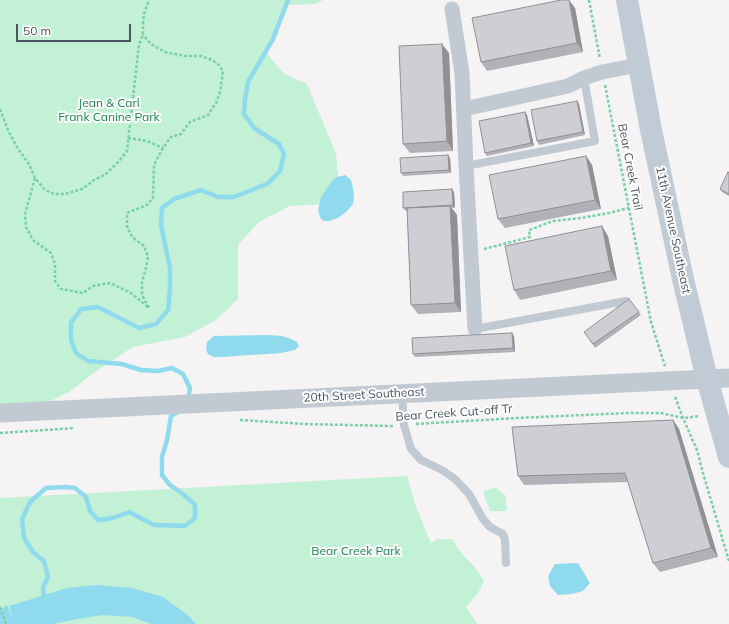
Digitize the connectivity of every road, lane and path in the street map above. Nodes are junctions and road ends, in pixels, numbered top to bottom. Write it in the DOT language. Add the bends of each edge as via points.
graph roads {
  1 [pos="149,0"];
  2 [pos="589,0"];
  3 [pos="627,0"];
  4 [pos="452,9"];
  5 [pos="143,35"];
  6 [pos="639,65"];
  7 [pos="602,72"];
  8 [pos="584,78"];
  9 [pos="0,109"];
  10 [pos="464,109"];
  11 [pos="128,138"];
  12 [pos="164,148"];
  13 [pos="466,166"];
  14 [pos="35,178"];
  15 [pos="629,208"];
  16 [pos="470,252"];
  17 [pos="626,301"];
  18 [pos="475,329"];
  19 [pos="655,337"];
  20 [pos="729,378"];
  21 [pos="707,379"];
  22 [pos="402,394"];
  23 [pos="230,411"];
  24 [pos="0,413"];
  25 [pos="404,425"];
  26 [pos="729,457"];
  27 [pos="729,561"];
  28 [pos="506,563"];
  29 [pos="0,607"];
  30 [pos="6,624"];
  1 -- 5 [label="path" via="144,14"];
  2 -- 7 [label="path, Bear Creek Trail"];
  3 -- 6 [label="main road, 11th Avenue Southeast"];
  4 -- 10 [label="street" via="462,73"];
  5 -- 11 [label="path" via="139,44"];
  5 -- 12 [label="path" via="151,44 165,52 206,58 219,65 223,71 220,92 208,115 190,122 181,134 171,137"];
  6 -- 7 [label="street"];
  6 -- 21 [label="main road, 11th Avenue Southeast" via="665,197"];
  7 -- 8 [label="street"];
  7 -- 15 [label="path, Bear Creek Trail"];
  8 -- 10 [label="street" via="568,86"];
  8 -- 13 [label="lane" via="595,141"];
  9 -- 14 [label="path" via="8,130"];
  10 -- 13 [label="street"];
  11 -- 12 [label="path" via="147,141"];
  11 -- 14 [label="path" via="127,151 120,160 105,175 82,190 54,194 45,190"];
  12 -- 14 [label="path" via="154,165 153,198 147,205 127,214 127,226 132,237 144,246 148,257 142,282 142,295 149,308 131,293 110,283 93,286 83,293 61,289 55,281 55,264 51,253 34,240 26,227 25,214"];
  13 -- 16 [label="street"];
  15 -- 16 [label="path" via="595,216 553,221 529,230 530,237"];
  15 -- 19 [label="path, Bear Creek Trail"];
  16 -- 18 [label="street"];
  17 -- 18 [label="lane"];
  20 -- 21 [label="street, 20th Street Southeast"];
  21 -- 22 [label="street, 20th Street Southeast"];
  21 -- 26 [label="main road, 11th Avenue Southeast"];
  22 -- 23 [label="street, 20th Street Southeast"];
  22 -- 25 [label="lane"];
  23 -- 24 [label="street, 20th Street Southeast"];
  23 -- 25 [label="path, Bear Creek Cut-off Tr" via="341,426"];
  25 -- 27 [label="path, Bear Creek Cut-off Tr" via="628,413 662,413 683,418 697,450"];
  25 -- 28 [label="lane" via="411,449 421,460 455,479 469,494 482,519 503,534"];
  29 -- 30 [label="path"];
}
